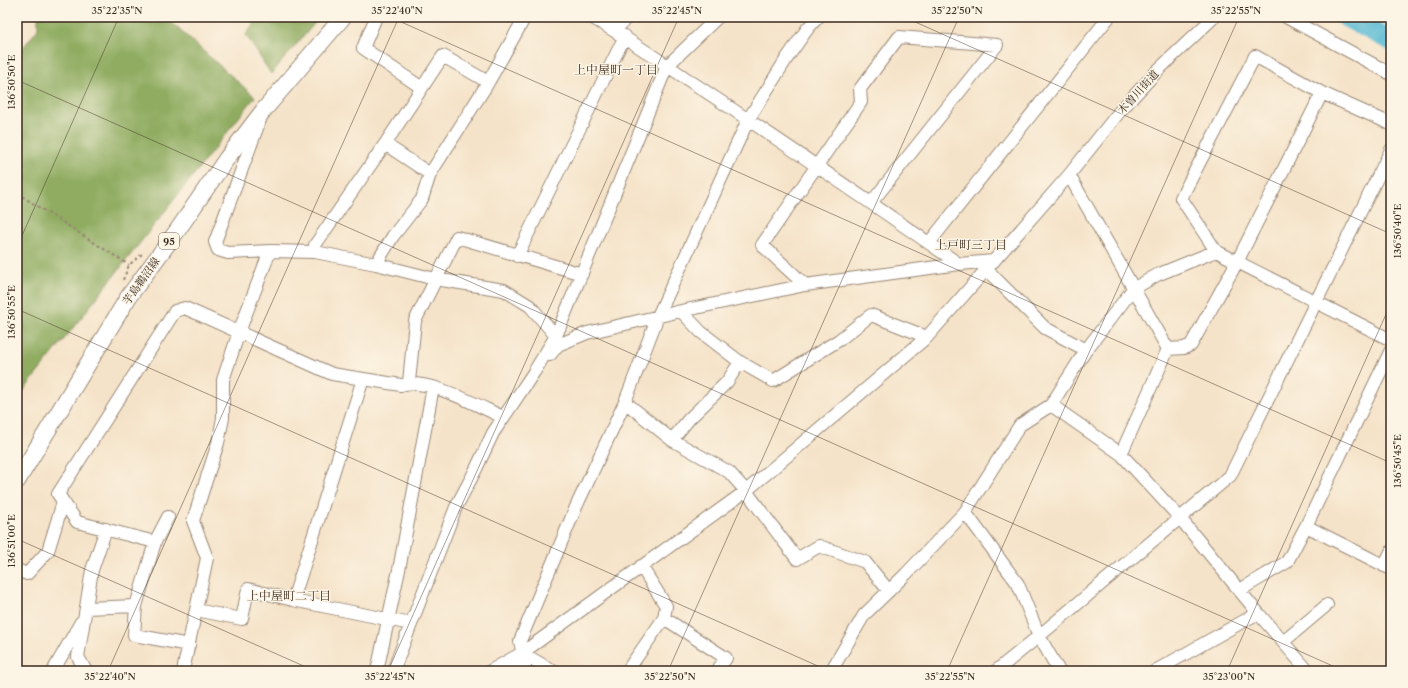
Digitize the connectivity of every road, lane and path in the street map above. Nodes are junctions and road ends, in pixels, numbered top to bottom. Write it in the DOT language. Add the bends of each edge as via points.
graph roads {
  1 [pos="343,17"];
  2 [pos="376,17"];
  3 [pos="525,17"];
  4 [pos="592,17"];
  5 [pos="627,17"];
  6 [pos="718,17"];
  7 [pos="818,17"];
  8 [pos="1109,17"];
  9 [pos="1214,17"];
  10 [pos="1286,17"];
  11 [pos="620,33"];
  12 [pos="667,66"];
  13 [pos="1391,74"];
  14 [pos="488,82"];
  15 [pos="422,88"];
  16 [pos="1322,93"];
  17 [pos="263,111"];
  18 [pos="748,120"];
  19 [pos="1391,124"];
  20 [pos="385,144"];
  21 [pos="1391,150"];
  22 [pos="818,166"];
  23 [pos="430,174"];
  24 [pos="1069,175"];
  25 [pos="17,193"];
  26 [pos="871,203"];
  27 [pos="929,243"];
  28 [pos="270,251"];
  29 [pos="1216,251"];
  30 [pos="316,252"];
  31 [pos="517,256"];
  32 [pos="1237,262"];
  33 [pos="376,264"];
  34 [pos="959,264"];
  35 [pos="129,265"];
  36 [pos="990,266"];
  37 [pos="582,274"];
  38 [pos="435,279"];
  39 [pos="805,285"];
  40 [pos="1133,289"];
  41 [pos="1316,302"];
  42 [pos="681,311"];
  43 [pos="658,316"];
  44 [pos="240,332"];
  45 [pos="556,336"];
  46 [pos="927,337"];
  47 [pos="1391,340"];
  48 [pos="1168,349"];
  49 [pos="1086,350"];
  50 [pos="1391,350"];
  51 [pos="740,362"];
  52 [pos="534,372"];
  53 [pos="363,379"];
  54 [pos="409,382"];
  55 [pos="433,387"];
  56 [pos="625,402"];
  57 [pos="1051,405"];
  58 [pos="503,418"];
  59 [pos="672,440"];
  60 [pos="1121,454"];
  61 [pos="17,481"];
  62 [pos="746,491"];
  63 [pos="63,502"];
  64 [pos="965,512"];
  65 [pos="168,517"];
  66 [pos="1179,518"];
  67 [pos="1306,526"];
  68 [pos="106,529"];
  69 [pos="155,542"];
  70 [pos="1391,552"];
  71 [pos="642,566"];
  72 [pos="1388,567"];
  73 [pos="17,570"];
  74 [pos="1240,590"];
  75 [pos="889,591"];
  76 [pos="293,600"];
  77 [pos="1327,605"];
  78 [pos="136,606"];
  79 [pos="196,610"];
  80 [pos="85,612"];
  81 [pos="1258,613"];
  82 [pos="664,618"];
  83 [pos="388,620"];
  84 [pos="411,624"];
  85 [pos="1039,636"];
  86 [pos="1283,642"];
  87 [pos="189,645"];
  88 [pos="522,653"];
  89 [pos="53,671"];
  90 [pos="86,671"];
  91 [pos="183,671"];
  92 [pos="377,671"];
  93 [pos="393,671"];
  94 [pos="490,671"];
  95 [pos="513,671"];
  96 [pos="525,671"];
  97 [pos="553,671"];
  98 [pos="627,671"];
  99 [pos="716,671"];
  100 [pos="832,671"];
  101 [pos="996,671"];
  102 [pos="1059,671"];
  103 [pos="1155,671"];
  104 [pos="1308,671"];
  1 -- 17 [label="main road, 芋島鵜沼線 / 95"];
  2 -- 15 [label="street" via="363,48"];
  3 -- 14 [label="street"];
  4 -- 11 [label="street"];
  5 -- 11 [label="street"];
  6 -- 12 [label="street"];
  7 -- 18 [label="street" via="791,52"];
  8 -- 27 [label="street"];
  9 -- 24 [label="street, 木曽川街道" via="1158,70 1120,111"];
  10 -- 13 [label="street"];
  11 -- 12 [label="street"];
  11 -- 31 [label="street"];
  12 -- 18 [label="street"];
  12 -- 37 [label="street"];
  14 -- 15 [label="street" via="443,56"];
  14 -- 23 [label="street"];
  15 -- 20 [label="street"];
  16 -- 19 [label="street"];
  16 -- 29 [label="street" via="1255,56 1181,198"];
  16 -- 32 [label="street"];
  17 -- 28 [label="street" via="215,242 218,250 228,253"];
  17 -- 61 [label="main road, 芋島鵜沼線 / 95" via="129,296"];
  18 -- 22 [label="street"];
  18 -- 43 [label="street"];
  20 -- 23 [label="street"];
  20 -- 30 [label="street" via="315,245"];
  21 -- 41 [label="street"];
  22 -- 26 [label="street"];
  22 -- 26 [label="street" via="862,102 860,89 899,37 997,45"];
  22 -- 39 [label="street" via="762,245"];
  23 -- 33 [label="street" via="422,199 393,236"];
  24 -- 36 [label="street, 木曽川街道"];
  24 -- 40 [label="street"];
  25 -- 35 [label="path"];
  26 -- 27 [label="street"];
  27 -- 34 [label="street"];
  28 -- 30 [label="street"];
  28 -- 44 [label="street"];
  29 -- 32 [label="street"];
  29 -- 40 [label="street"];
  30 -- 33 [label="street"];
  31 -- 37 [label="street"];
  31 -- 38 [label="street" via="457,237"];
  32 -- 41 [label="street"];
  32 -- 48 [label="street" via="1191,345"];
  33 -- 38 [label="street"];
  34 -- 36 [label="street"];
  34 -- 39 [label="street"];
  36 -- 46 [label="street, 木曽川街道"];
  36 -- 49 [label="street" via="1045,328"];
  37 -- 45 [label="street"];
  38 -- 45 [label="street" via="504,290 530,306"];
  38 -- 54 [label="street" via="415,321"];
  39 -- 42 [label="street"];
  40 -- 48 [label="street"];
  40 -- 49 [label="street"];
  41 -- 47 [label="street"];
  41 -- 66 [label="street" via="1230,476"];
  42 -- 43 [label="street"];
  42 -- 51 [label="street" via="701,332"];
  43 -- 52 [label="street" via="587,333 558,345"];
  43 -- 56 [label="street"];
  44 -- 53 [label="street" via="332,374"];
  44 -- 63 [label="street" via="186,308 175,311 58,494"];
  44 -- 79 [label="street" via="223,380 223,418 218,443 193,521 207,558"];
  45 -- 52 [label="street"];
  46 -- 51 [label="street" via="871,315 839,340 773,381"];
  46 -- 62 [label="street, 木曽川街道"];
  48 -- 60 [label="street"];
  49 -- 57 [label="street"];
  50 -- 67 [label="street"];
  51 -- 59 [label="street" via="727,382 689,419"];
  52 -- 58 [label="street"];
  53 -- 54 [label="street" via="401,385"];
  53 -- 76 [label="street"];
  54 -- 55 [label="street"];
  55 -- 58 [label="street"];
  55 -- 83 [label="street"];
  56 -- 59 [label="street"];
  56 -- 88 [label="street" via="576,507 520,641"];
  57 -- 60 [label="street"];
  57 -- 64 [label="street" via="1020,425"];
  58 -- 84 [label="street" via="456,507"];
  59 -- 62 [label="street" via="730,472"];
  60 -- 66 [label="street"];
  62 -- 71 [label="street, 木曽川街道"];
  62 -- 75 [label="street" via="797,559 819,546 859,559 865,562"];
  63 -- 68 [label="street" via="77,522"];
  63 -- 73 [label="street" via="48,551 27,574"];
  64 -- 75 [label="street"];
  64 -- 85 [label="street" via="1018,584"];
  65 -- 69 [label="street"];
  66 -- 74 [label="street"];
  66 -- 85 [label="street"];
  67 -- 72 [label="street"];
  67 -- 74 [label="street" via="1287,562"];
  68 -- 69 [label="street"];
  68 -- 80 [label="street" via="92,570"];
  69 -- 78 [label="street"];
  70 -- 72 [label="street"];
  71 -- 82 [label="street" via="666,606"];
  71 -- 88 [label="street, 木曽川街道"];
  74 -- 81 [label="street"];
  75 -- 100 [label="street" via="864,615"];
  76 -- 79 [label="street" via="248,588 242,619"];
  76 -- 83 [label="street"];
  77 -- 86 [label="street"];
  78 -- 80 [label="street"];
  78 -- 87 [label="street" via="134,635"];
  79 -- 87 [label="street"];
  80 -- 89 [label="street"];
  80 -- 90 [label="street" via="78,657"];
  81 -- 86 [label="street"];
  81 -- 103 [label="street"];
  82 -- 98 [label="street"];
  82 -- 99 [label="street" via="726,658"];
  83 -- 84 [label="street"];
  83 -- 92 [label="street"];
  84 -- 93 [label="street"];
  85 -- 101 [label="street"];
  85 -- 102 [label="street"];
  86 -- 104 [label="street"];
  87 -- 91 [label="street"];
  88 -- 94 [label="street, 木曽川街道"];
  88 -- 95 [label="street"];
  88 -- 96 [label="street"];
  88 -- 97 [label="street"];
}
